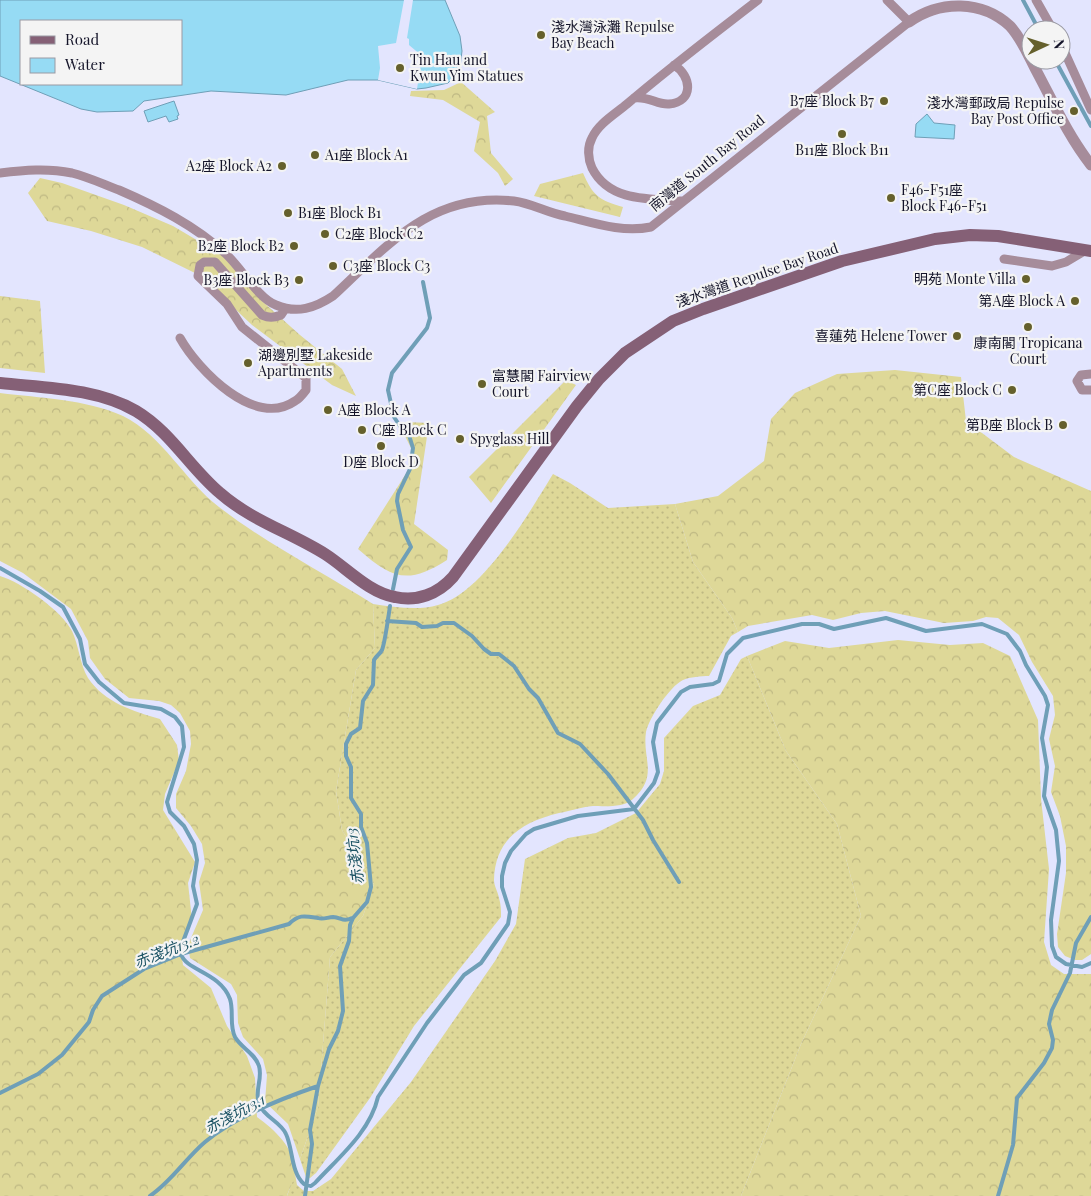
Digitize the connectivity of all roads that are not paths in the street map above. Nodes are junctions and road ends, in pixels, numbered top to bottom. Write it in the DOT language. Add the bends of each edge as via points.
graph roads {
  1 [pos="758,0"];
  2 [pos="887,0"];
  3 [pos="1036,0"];
  4 [pos="1047,20"];
  5 [pos="909,22"];
  6 [pos="674,65"];
  7 [pos="1071,66"];
  8 [pos="634,98"];
  9 [pos="1091,110"];
  10 [pos="1091,165"];
  11 [pos="0,173"];
  12 [pos="683,201"];
  13 [pos="1090,250"];
  14 [pos="1004,259"];
  15 [pos="285,309"];
  16 [pos="180,338"];
  17 [pos="1091,374"];
  18 [pos="0,383"];
  19 [pos="1091,390"];
  1 -- 6 [label="street"];
  2 -- 5 [label="street"];
  3 -- 4 [label="street"];
  5 -- 10 [label="street, 南灣道 South Bay Road" via="934,8 960,4 999,16 1020,39 1068,132"];
  5 -- 12 [label="street, 南灣道 South Bay Road"];
  6 -- 8 [label="street"];
  6 -- 8 [label="street" via="687,78 688,88 684,97 667,105 650,98"];
  7 -- 9 [label="street"];
  8 -- 12 [label="street" via="599,127 592,138 589,156 596,176 620,194"];
  11 -- 15 [label="street" via="45,170 72,173 155,206 204,236 247,276 264,298"];
  12 -- 15 [label="street, 南灣道 South Bay Road" via="651,227 635,230 550,213 516,201 487,200 457,205 412,225 319,305 302,310"];
  13 -- 14 [label="street" via="1052,266"];
  13 -- 18 [label="main road, 淺水灣道 Repulse Bay Road" via="988,235 924,241 842,261 673,321 636,345 607,370 577,406 453,577 439,590 416,598 394,597 375,590 325,554 245,513 212,486 160,430 130,408 93,395"];
  15 -- 16 [label="street, 南灣道 South Bay Road" via="281,316 262,315 214,262 200,265 198,276 227,304 242,327 306,378 306,390 296,401 282,407 254,404 220,386 193,360"];
  17 -- 19 [label="street" via="1084,373 1077,381 1082,390"];
}
